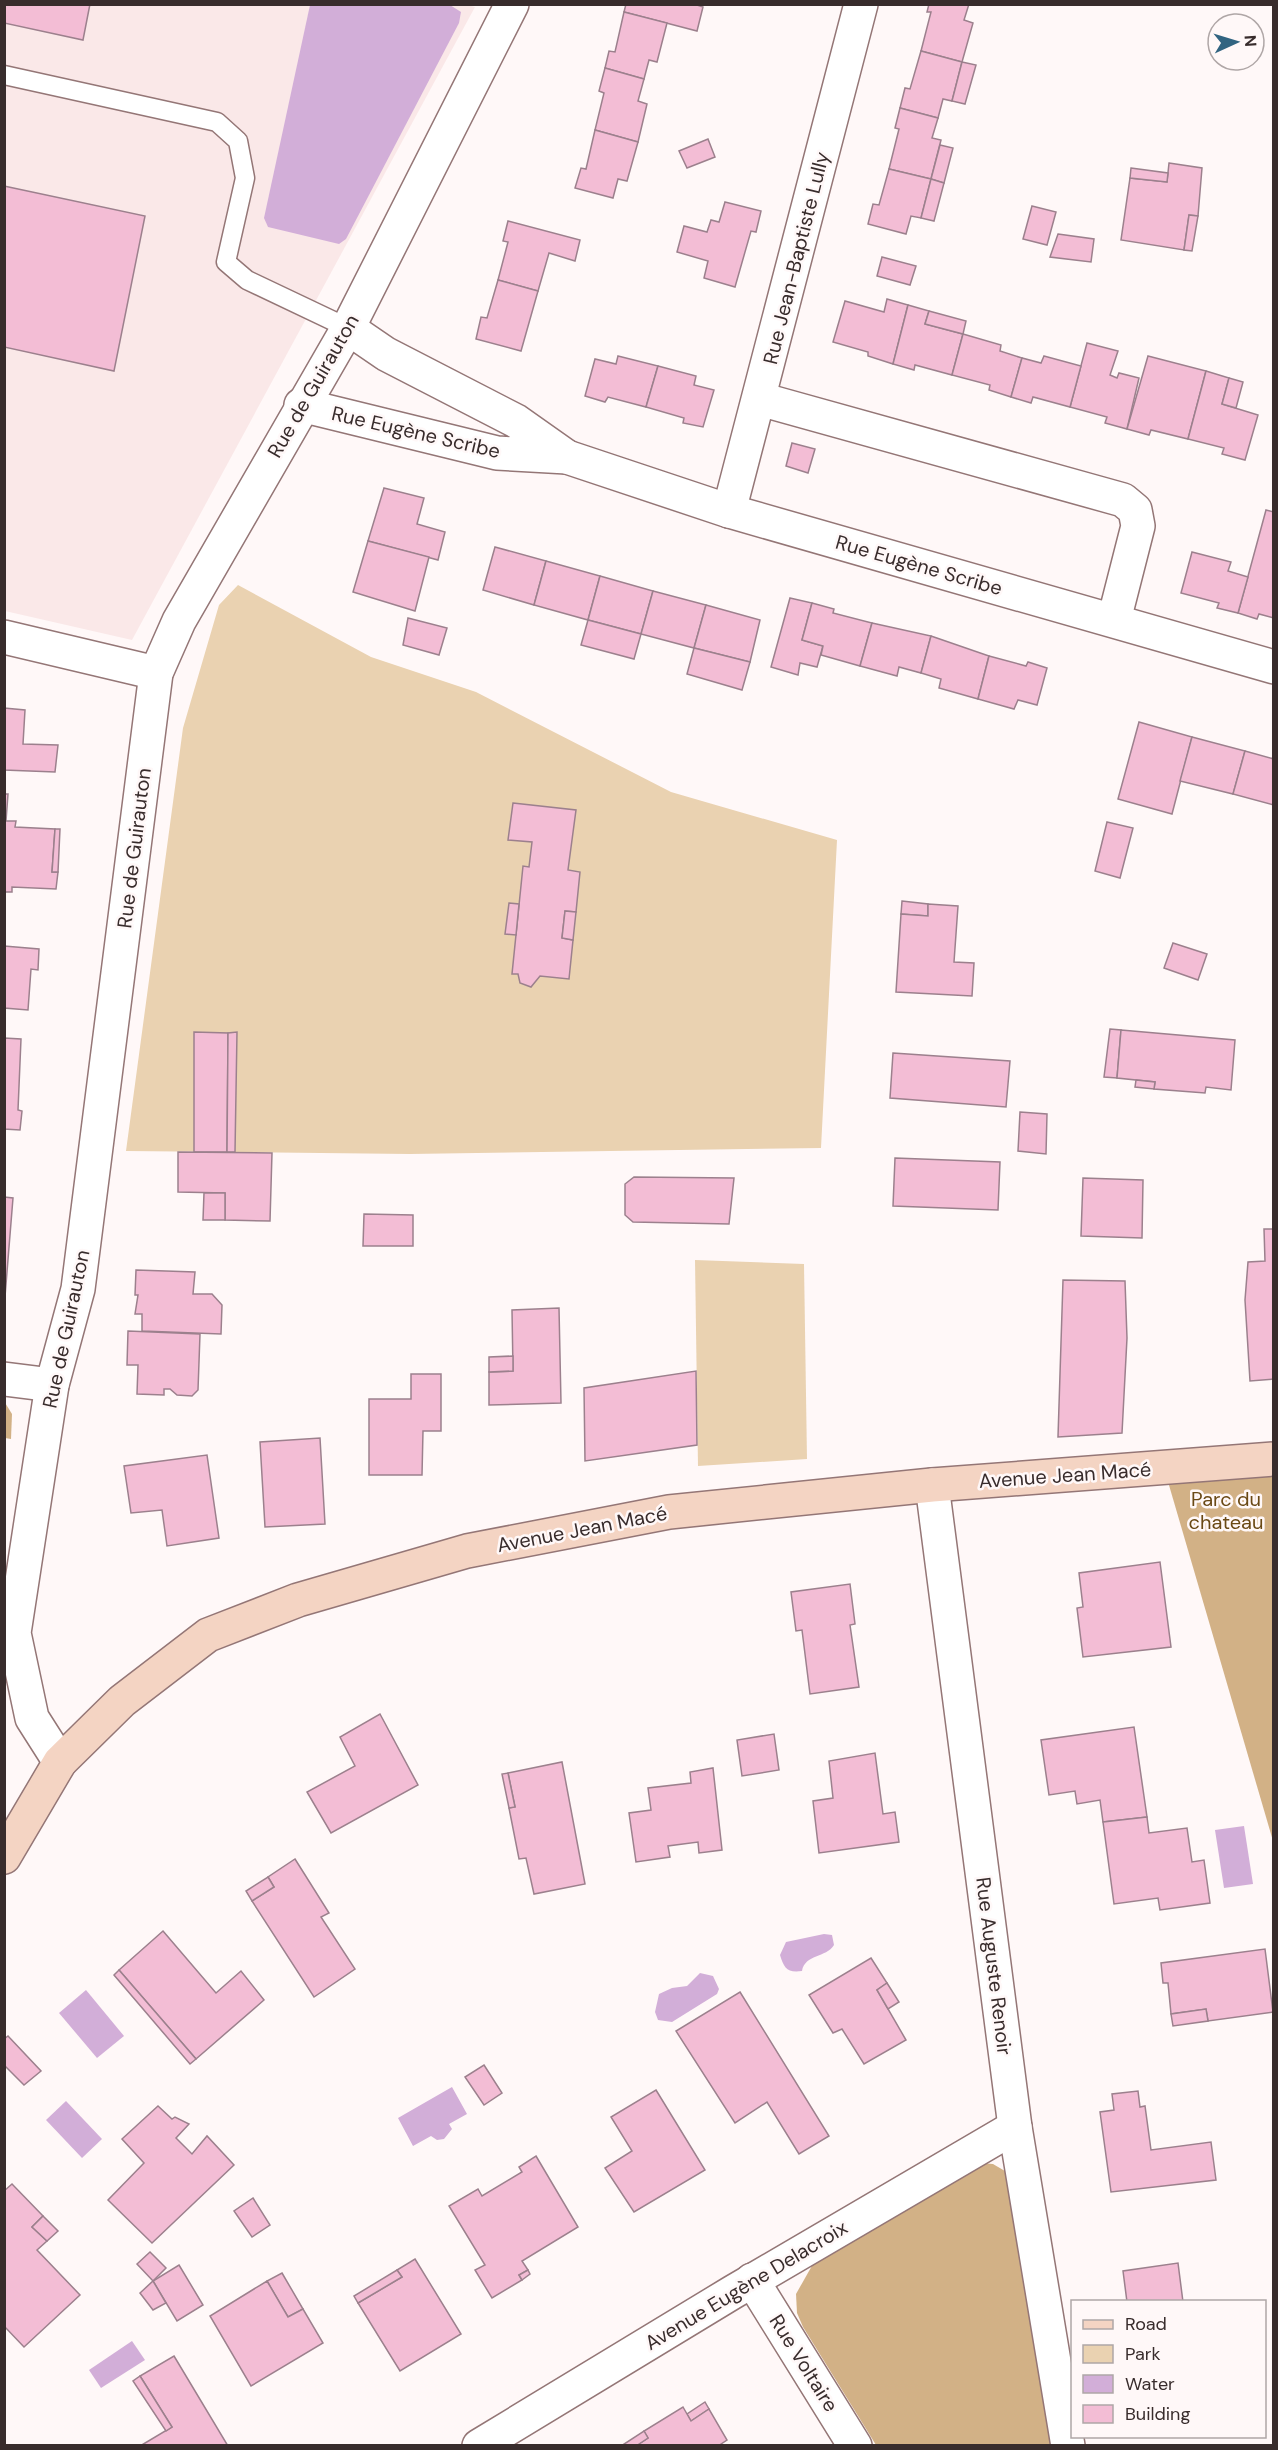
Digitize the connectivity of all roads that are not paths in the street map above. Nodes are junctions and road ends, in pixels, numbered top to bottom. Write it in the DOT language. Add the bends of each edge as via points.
graph roads {
  1 [pos="512,4"];
  2 [pos="861,4"];
  3 [pos="4,75"];
  4 [pos="348,327"];
  5 [pos="760,399"];
  6 [pos="301,405"];
  7 [pos="567,457"];
  8 [pos="729,511"];
  9 [pos="1114,620"];
  10 [pos="4,637"];
  11 [pos="1274,667"];
  12 [pos="156,674"];
  13 [pos="4,1379"];
  14 [pos="52,1385"];
  15 [pos="1274,1459"];
  16 [pos="932,1485"];
  17 [pos="9,1632"];
  18 [pos="60,1762"];
  19 [pos="4,1857"];
  20 [pos="1015,2127"];
  21 [pos="752,2280"];
  22 [pos="479,2445"];
  23 [pos="855,2445"];
  24 [pos="1068,2445"];
  1 -- 4 [label="street, Rue de Guirauton"];
  2 -- 5 [label="street, Rue Jean-Baptiste Lully"];
  3 -- 4 [label="lane" via="217,122 238,141 245,178 226,262 247,280"];
  4 -- 6 [label="street, Rue de Guirauton"];
  4 -- 7 [label="street, Rue Eugène Scribe" via="386,354 516,421"];
  5 -- 8 [label="street, Rue Jean-Baptiste Lully"];
  5 -- 9 [label="street" via="1123,500 1135,510 1138,526"];
  6 -- 7 [label="street, Rue Eugène Scribe" via="497,453"];
  6 -- 12 [label="street, Rue de Guirauton" via="178,621"];
  7 -- 8 [label="street, Rue Eugène Scribe"];
  8 -- 9 [label="street, Rue Eugène Scribe"];
  9 -- 11 [label="street, Rue Eugène Scribe"];
  10 -- 12 [label="street"];
  12 -- 14 [label="street, Rue de Guirauton" via="78,1289"];
  13 -- 14 [label="street"];
  14 -- 17 [label="street, Rue de Guirauton"];
  15 -- 16 [label="street, Avenue Jean Macé"];
  16 -- 18 [label="street, Avenue Jean Macé" via="669,1512 467,1551 298,1600 208,1635 122,1701"];
  16 -- 20 [label="street, Rue Auguste Renoir"];
  17 -- 18 [label="street, Rue de Guirauton" via="32,1718"];
  18 -- 19 [label="street, Avenue Jean Macé"];
  20 -- 21 [label="street, Avenue Eugène Delacroix"];
  20 -- 24 [label="street, Rue Auguste Renoir"];
  21 -- 22 [label="street, Avenue Eugène Delacroix"];
  21 -- 23 [label="street, Rue Voltaire"];
}
